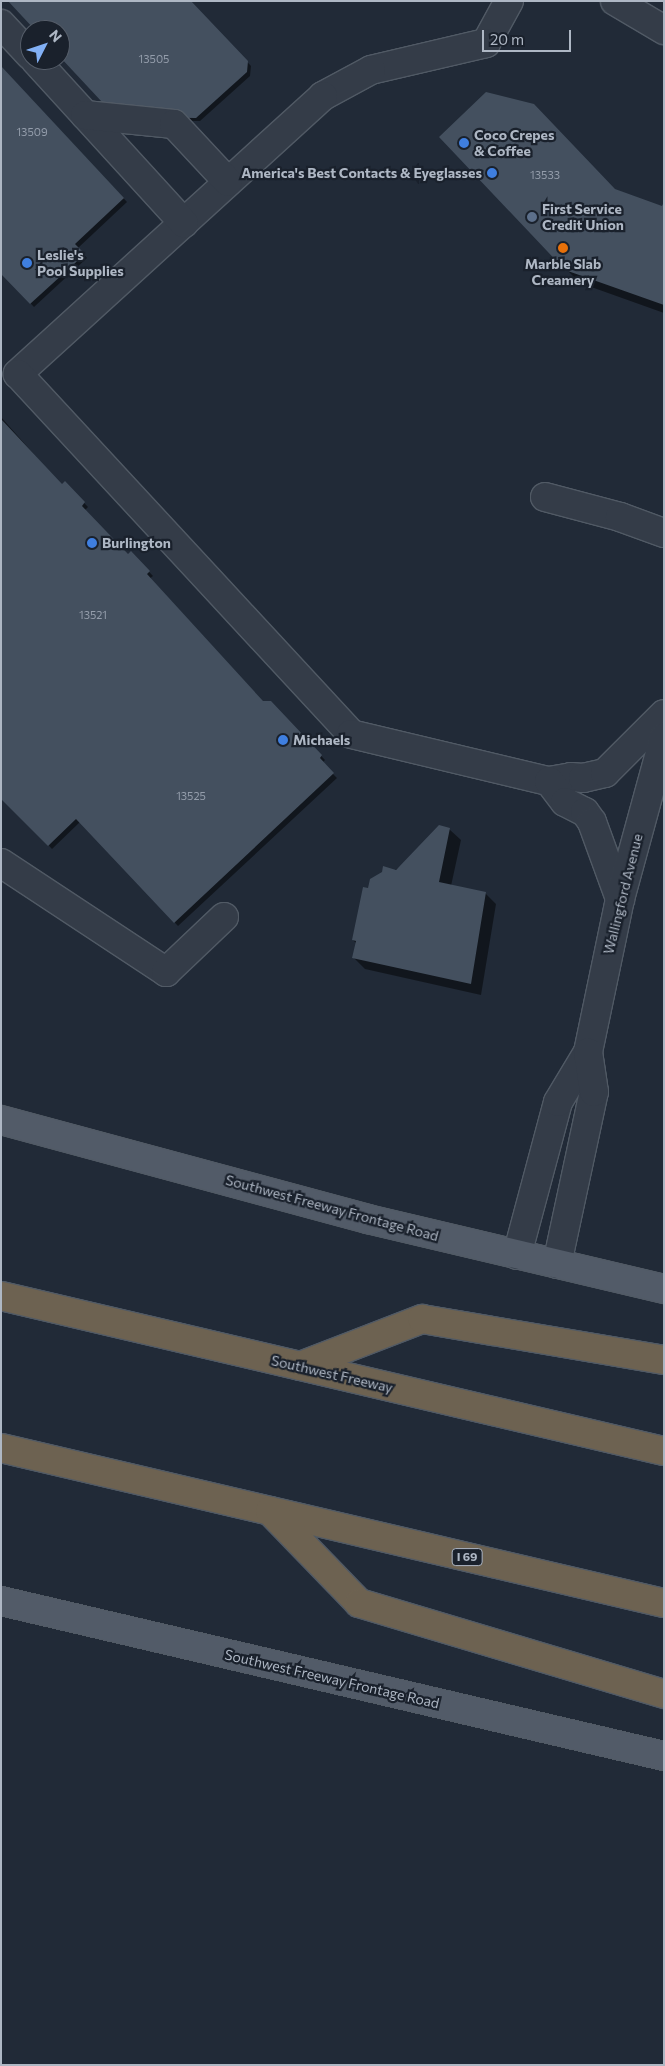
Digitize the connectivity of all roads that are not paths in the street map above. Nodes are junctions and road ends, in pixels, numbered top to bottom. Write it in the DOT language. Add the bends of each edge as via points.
graph roads {
  1 [pos="509,1"];
  2 [pos="615,1"];
  3 [pos="1,24"];
  4 [pos="664,30"];
  5 [pos="20,44"];
  6 [pos="44,70"];
  7 [pos="85,115"];
  8 [pos="228,182"];
  9 [pos="184,223"];
  10 [pos="545,497"];
  11 [pos="664,533"];
  12 [pos="664,714"];
  13 [pos="664,738"];
  14 [pos="549,781"];
  15 [pos="655,803"];
  16 [pos="1,863"];
  17 [pos="620,899"];
  18 [pos="224,917"];
  19 [pos="588,1052"];
  20 [pos="1,1120"];
  21 [pos="517,1255"];
  22 [pos="557,1264"];
  23 [pos="664,1289"];
  24 [pos="1,1296"];
  25 [pos="664,1360"];
  26 [pos="300,1366"];
  27 [pos="1,1448"];
  28 [pos="664,1451"];
  29 [pos="270,1511"];
  30 [pos="1,1601"];
  31 [pos="664,1603"];
  32 [pos="664,1694"];
  33 [pos="664,1756"];
  1 -- 8 [label="street" via="486,43 371,70 323,96"];
  2 -- 4 [label="street"];
  3 -- 5 [label="street"];
  6 -- 7 [label="street"];
  7 -- 8 [label="street" via="174,124"];
  7 -- 9 [label="street"];
  8 -- 9 [label="street"];
  9 -- 14 [label="street" via="18,374 351,734"];
  10 -- 11 [label="street" via="620,517"];
  12 -- 14 [label="street" via="605,773"];
  13 -- 15 [label="street, Wallingford Avenue"];
  14 -- 17 [label="street" via="565,802 585,812 592,822"];
  15 -- 17 [label="street, Wallingford Avenue"];
  16 -- 18 [label="street" via="166,972"];
  17 -- 19 [label="street, Wallingford Avenue"];
  19 -- 21 [label="street, Wallingford Avenue" via="558,1102"];
  19 -- 22 [label="street, Wallingford Avenue" via="594,1092"];
  20 -- 21 [label="main road, Southwest Freeway Frontage Road" via="350,1214"];
  21 -- 22 [label="main road, Southwest Freeway Frontage Road"];
  22 -- 23 [label="main road, Southwest Freeway Frontage Road"];
  24 -- 26 [label="highway, Southwest Freeway"];
  25 -- 26 [label="highway" via="422,1319"];
  26 -- 28 [label="highway, Southwest Freeway"];
  27 -- 29 [label="highway, I 69"];
  29 -- 31 [label="highway, I 69"];
  29 -- 32 [label="highway" via="359,1603"];
  30 -- 33 [label="main road, Southwest Freeway Frontage Road"];
}
